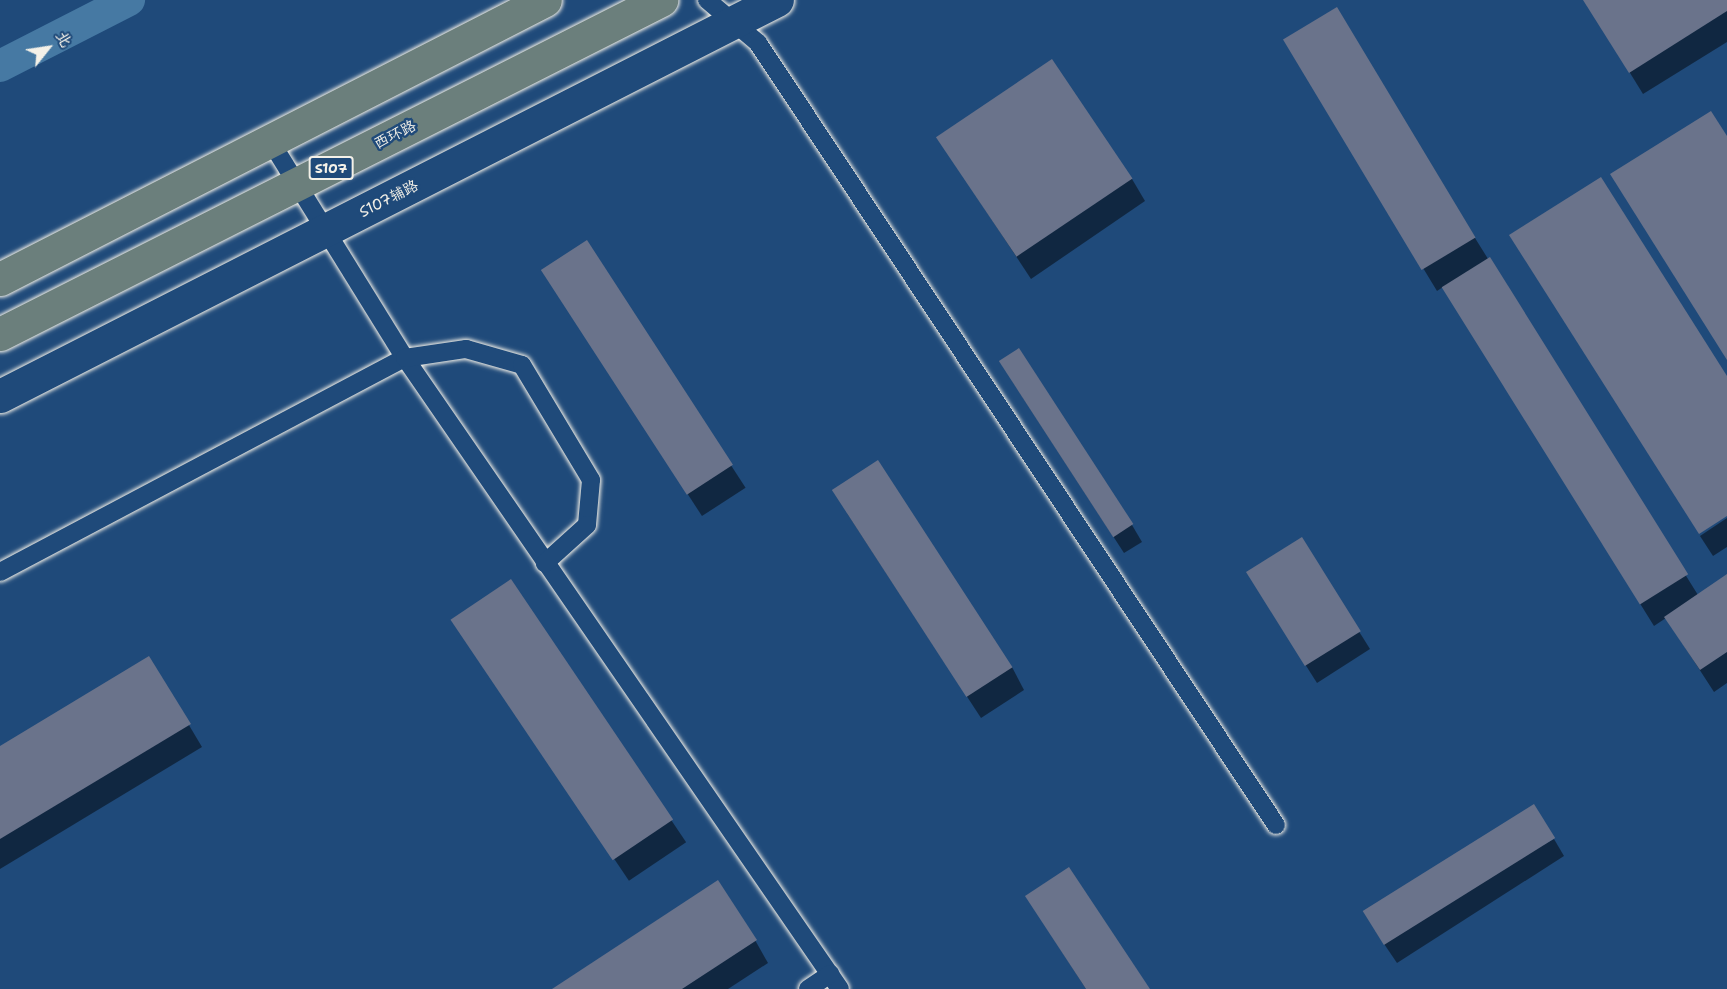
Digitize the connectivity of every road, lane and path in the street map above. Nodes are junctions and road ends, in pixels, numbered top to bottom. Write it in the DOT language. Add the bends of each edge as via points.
graph roads {
  1 [pos="545,0"];
  2 [pos="661,0"];
  3 [pos="707,0"];
  4 [pos="777,0"];
  5 [pos="731,24"];
  6 [pos="269,139"];
  7 [pos="299,184"];
  8 [pos="326,231"];
  9 [pos="0,279"];
  10 [pos="0,334"];
  11 [pos="405,358"];
  12 [pos="0,396"];
  13 [pos="545,562"];
  14 [pos="0,572"];
  15 [pos="1276,825"];
  16 [pos="835,982"];
  17 [pos="808,989"];
  1 -- 6 [label="highway"];
  2 -- 7 [label="highway, 西环路 / S107"];
  3 -- 5 [label="lane"];
  4 -- 5 [label="street, S107辅路"];
  5 -- 8 [label="street, S107辅路"];
  5 -- 15 [label="lane" via="758,43"];
  6 -- 7 [label="lane"];
  6 -- 9 [label="highway"];
  7 -- 8 [label="lane"];
  7 -- 10 [label="highway, 西环路 / S107"];
  8 -- 11 [label="lane"];
  8 -- 12 [label="street, S107辅路"];
  11 -- 13 [label="lane"];
  11 -- 13 [label="lane" via="466,349 522,365 591,480 587,525"];
  11 -- 14 [label="lane"];
  13 -- 16 [label="lane"];
  16 -- 17 [label="lane"];
}
